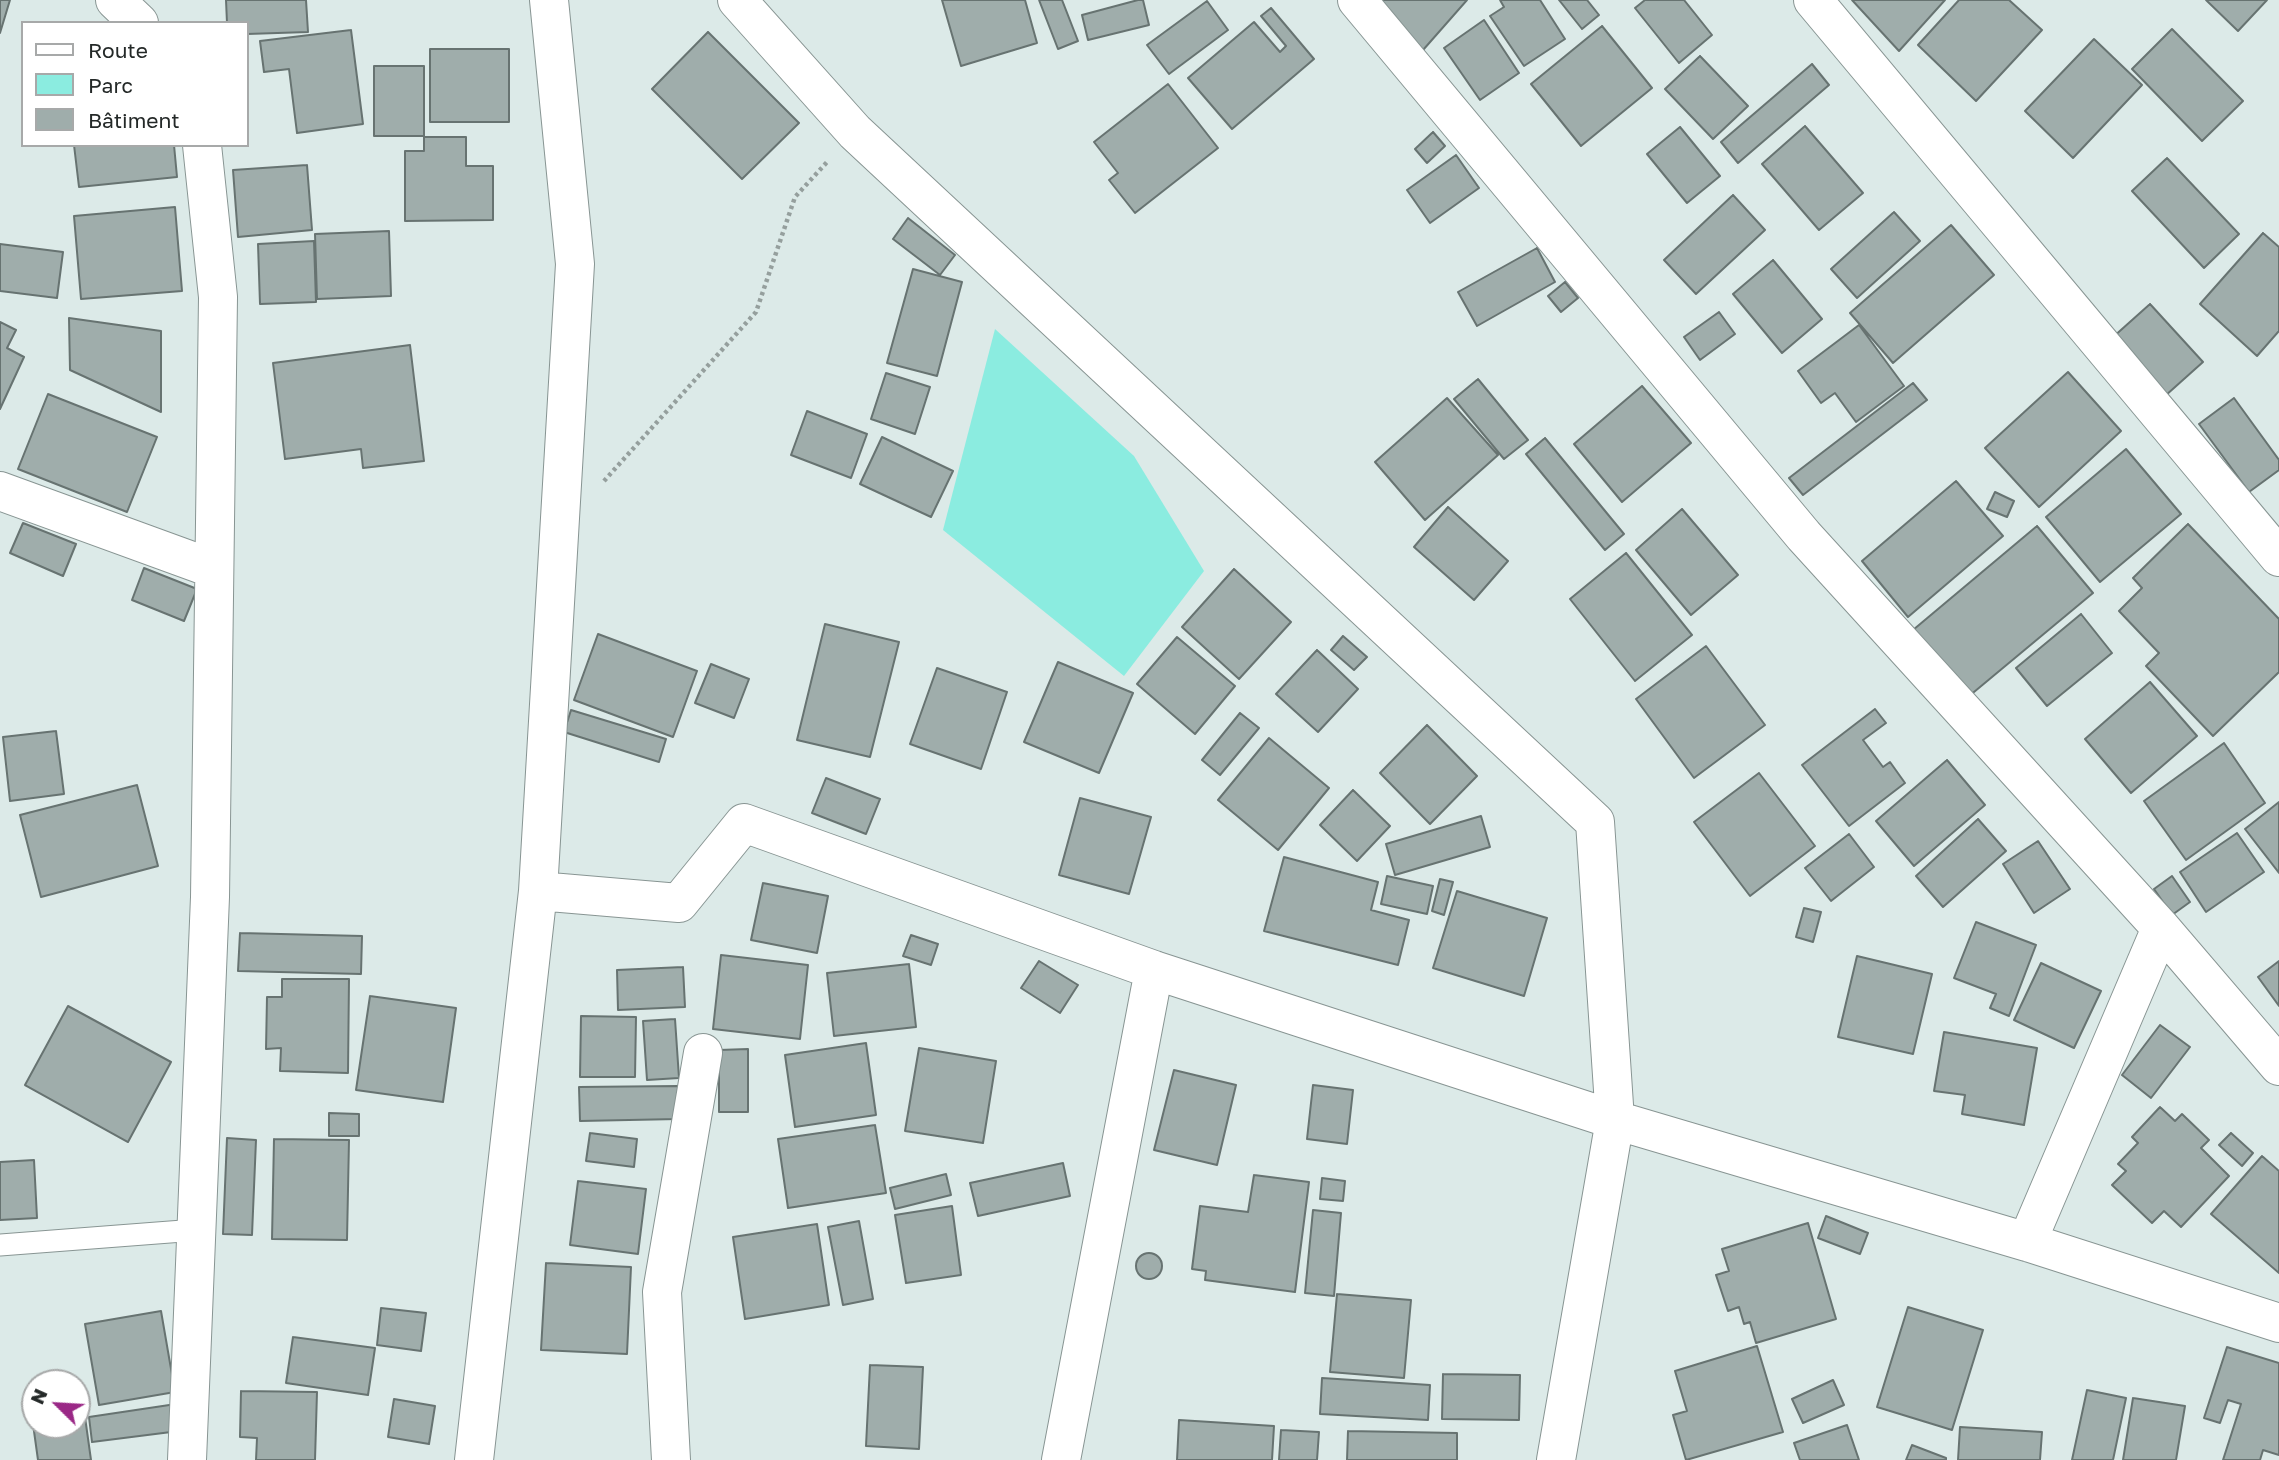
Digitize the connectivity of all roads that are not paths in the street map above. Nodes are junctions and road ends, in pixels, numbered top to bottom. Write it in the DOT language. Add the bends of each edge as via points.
graph roads {
  1 [pos="115,0"];
  2 [pos="549,0"];
  3 [pos="737,0"];
  4 [pos="1357,0"];
  5 [pos="1813,0"];
  6 [pos="136,21"];
  7 [pos="202,147"];
  8 [pos="0,492"];
  9 [pos="2279,557"];
  10 [pos="214,569"];
  11 [pos="538,891"];
  12 [pos="2161,928"];
  13 [pos="1154,970"];
  14 [pos="702,1053"];
  15 [pos="2279,1066"];
  16 [pos="1615,1120"];
  17 [pos="196,1230"];
  18 [pos="2027,1242"];
  19 [pos="0,1245"];
  20 [pos="2279,1323"];
  21 [pos="187,1460"];
  22 [pos="474,1460"];
  23 [pos="671,1460"];
  24 [pos="1061,1460"];
  25 [pos="1556,1460"];
  1 -- 6 [label="street"];
  2 -- 11 [label="street" via="575,264"];
  3 -- 16 [label="street" via="855,132 1595,822"];
  4 -- 12 [label="street" via="1804,536"];
  5 -- 9 [label="street"];
  7 -- 10 [label="street" via="218,297"];
  8 -- 10 [label="street"];
  10 -- 17 [label="street" via="210,897"];
  11 -- 13 [label="street" via="679,903 744,823"];
  11 -- 22 [label="street"];
  12 -- 15 [label="street"];
  12 -- 18 [label="street"];
  13 -- 16 [label="street"];
  13 -- 24 [label="street"];
  14 -- 23 [label="street" via="662,1292"];
  16 -- 18 [label="street"];
  16 -- 25 [label="street"];
  17 -- 19 [label="lane"];
  17 -- 21 [label="street"];
  18 -- 20 [label="street"];
}
